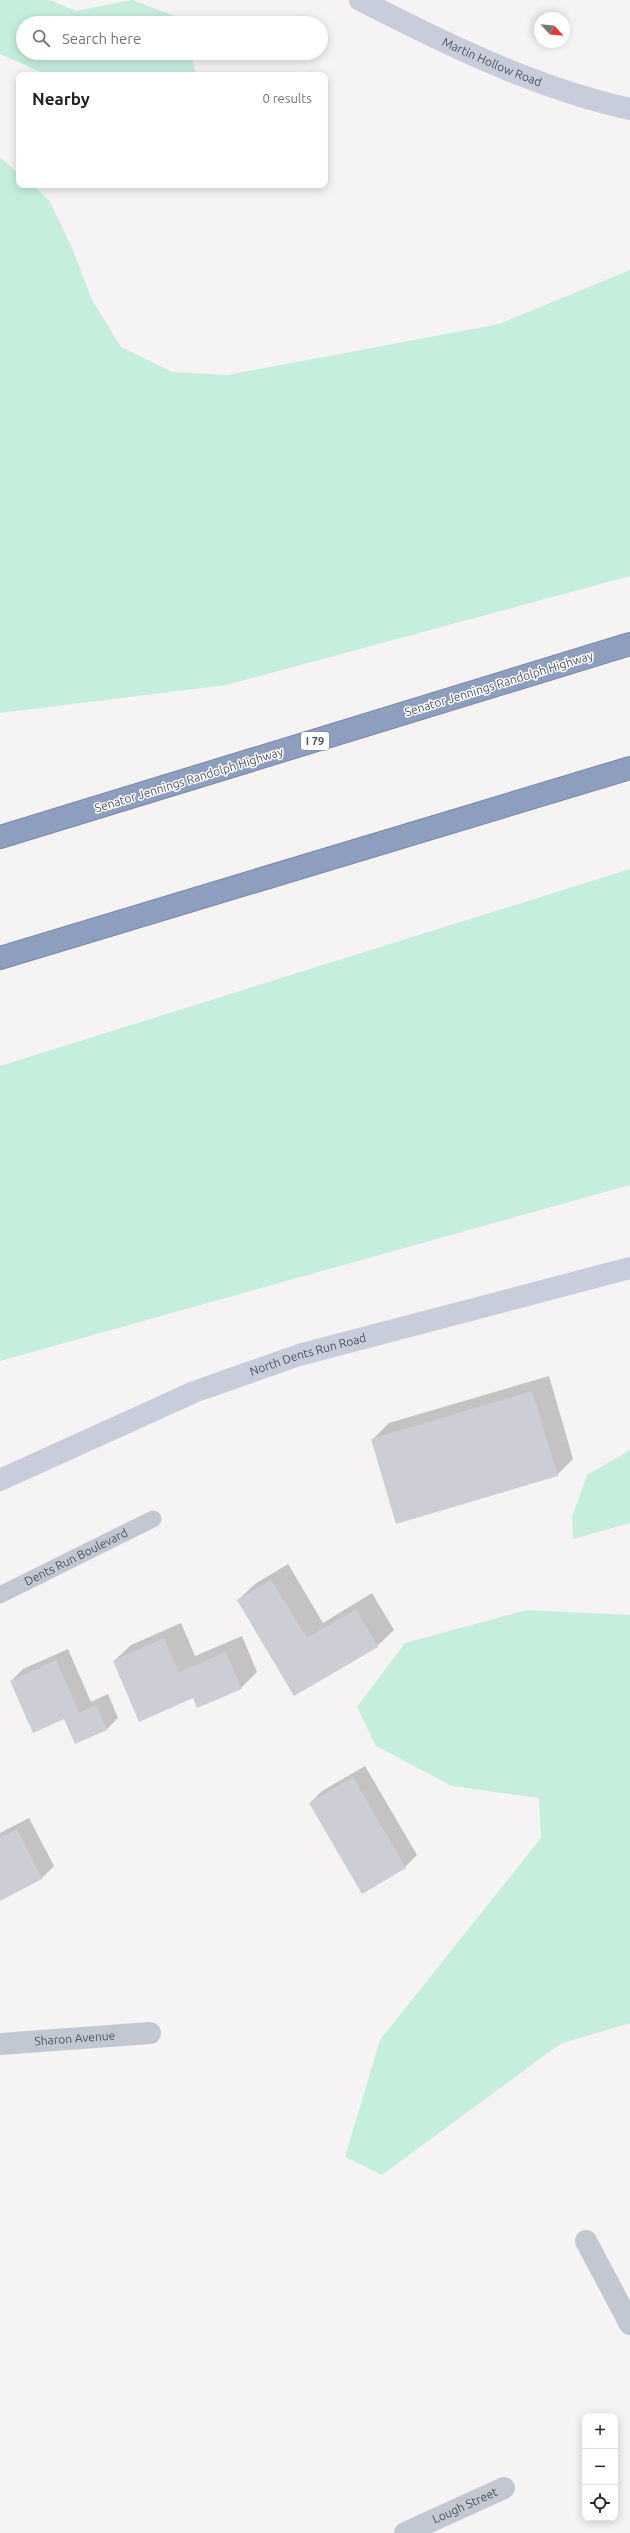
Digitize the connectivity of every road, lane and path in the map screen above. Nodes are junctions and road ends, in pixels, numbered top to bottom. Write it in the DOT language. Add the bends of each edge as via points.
graph roads {
  1 [pos="360,0"];
  2 [pos="630,109"];
  3 [pos="630,644"];
  4 [pos="630,768"];
  5 [pos="0,837"];
  6 [pos="0,958"];
  7 [pos="630,1268"];
  8 [pos="0,1480"];
  9 [pos="153,1519"];
  10 [pos="0,1595"];
  11 [pos="150,2033"];
  12 [pos="0,2044"];
  13 [pos="586,2241"];
  14 [pos="630,2324"];
  15 [pos="504,2488"];
  16 [pos="405,2533"];
  1 -- 2 [label="street, Martin Hollow Road" via="447,44 536,81"];
  3 -- 5 [label="highway, Senator Jennings Randolph Highway / I 79"];
  4 -- 6 [label="highway"];
  7 -- 8 [label="street, North Dents Run Road" via="299,1355 194,1392"];
  9 -- 10 [label="lane, Dents Run Boulevard"];
  11 -- 12 [label="street, Sharon Avenue"];
  13 -- 14 [label="street"];
  15 -- 16 [label="street, Lough Street"];
}
